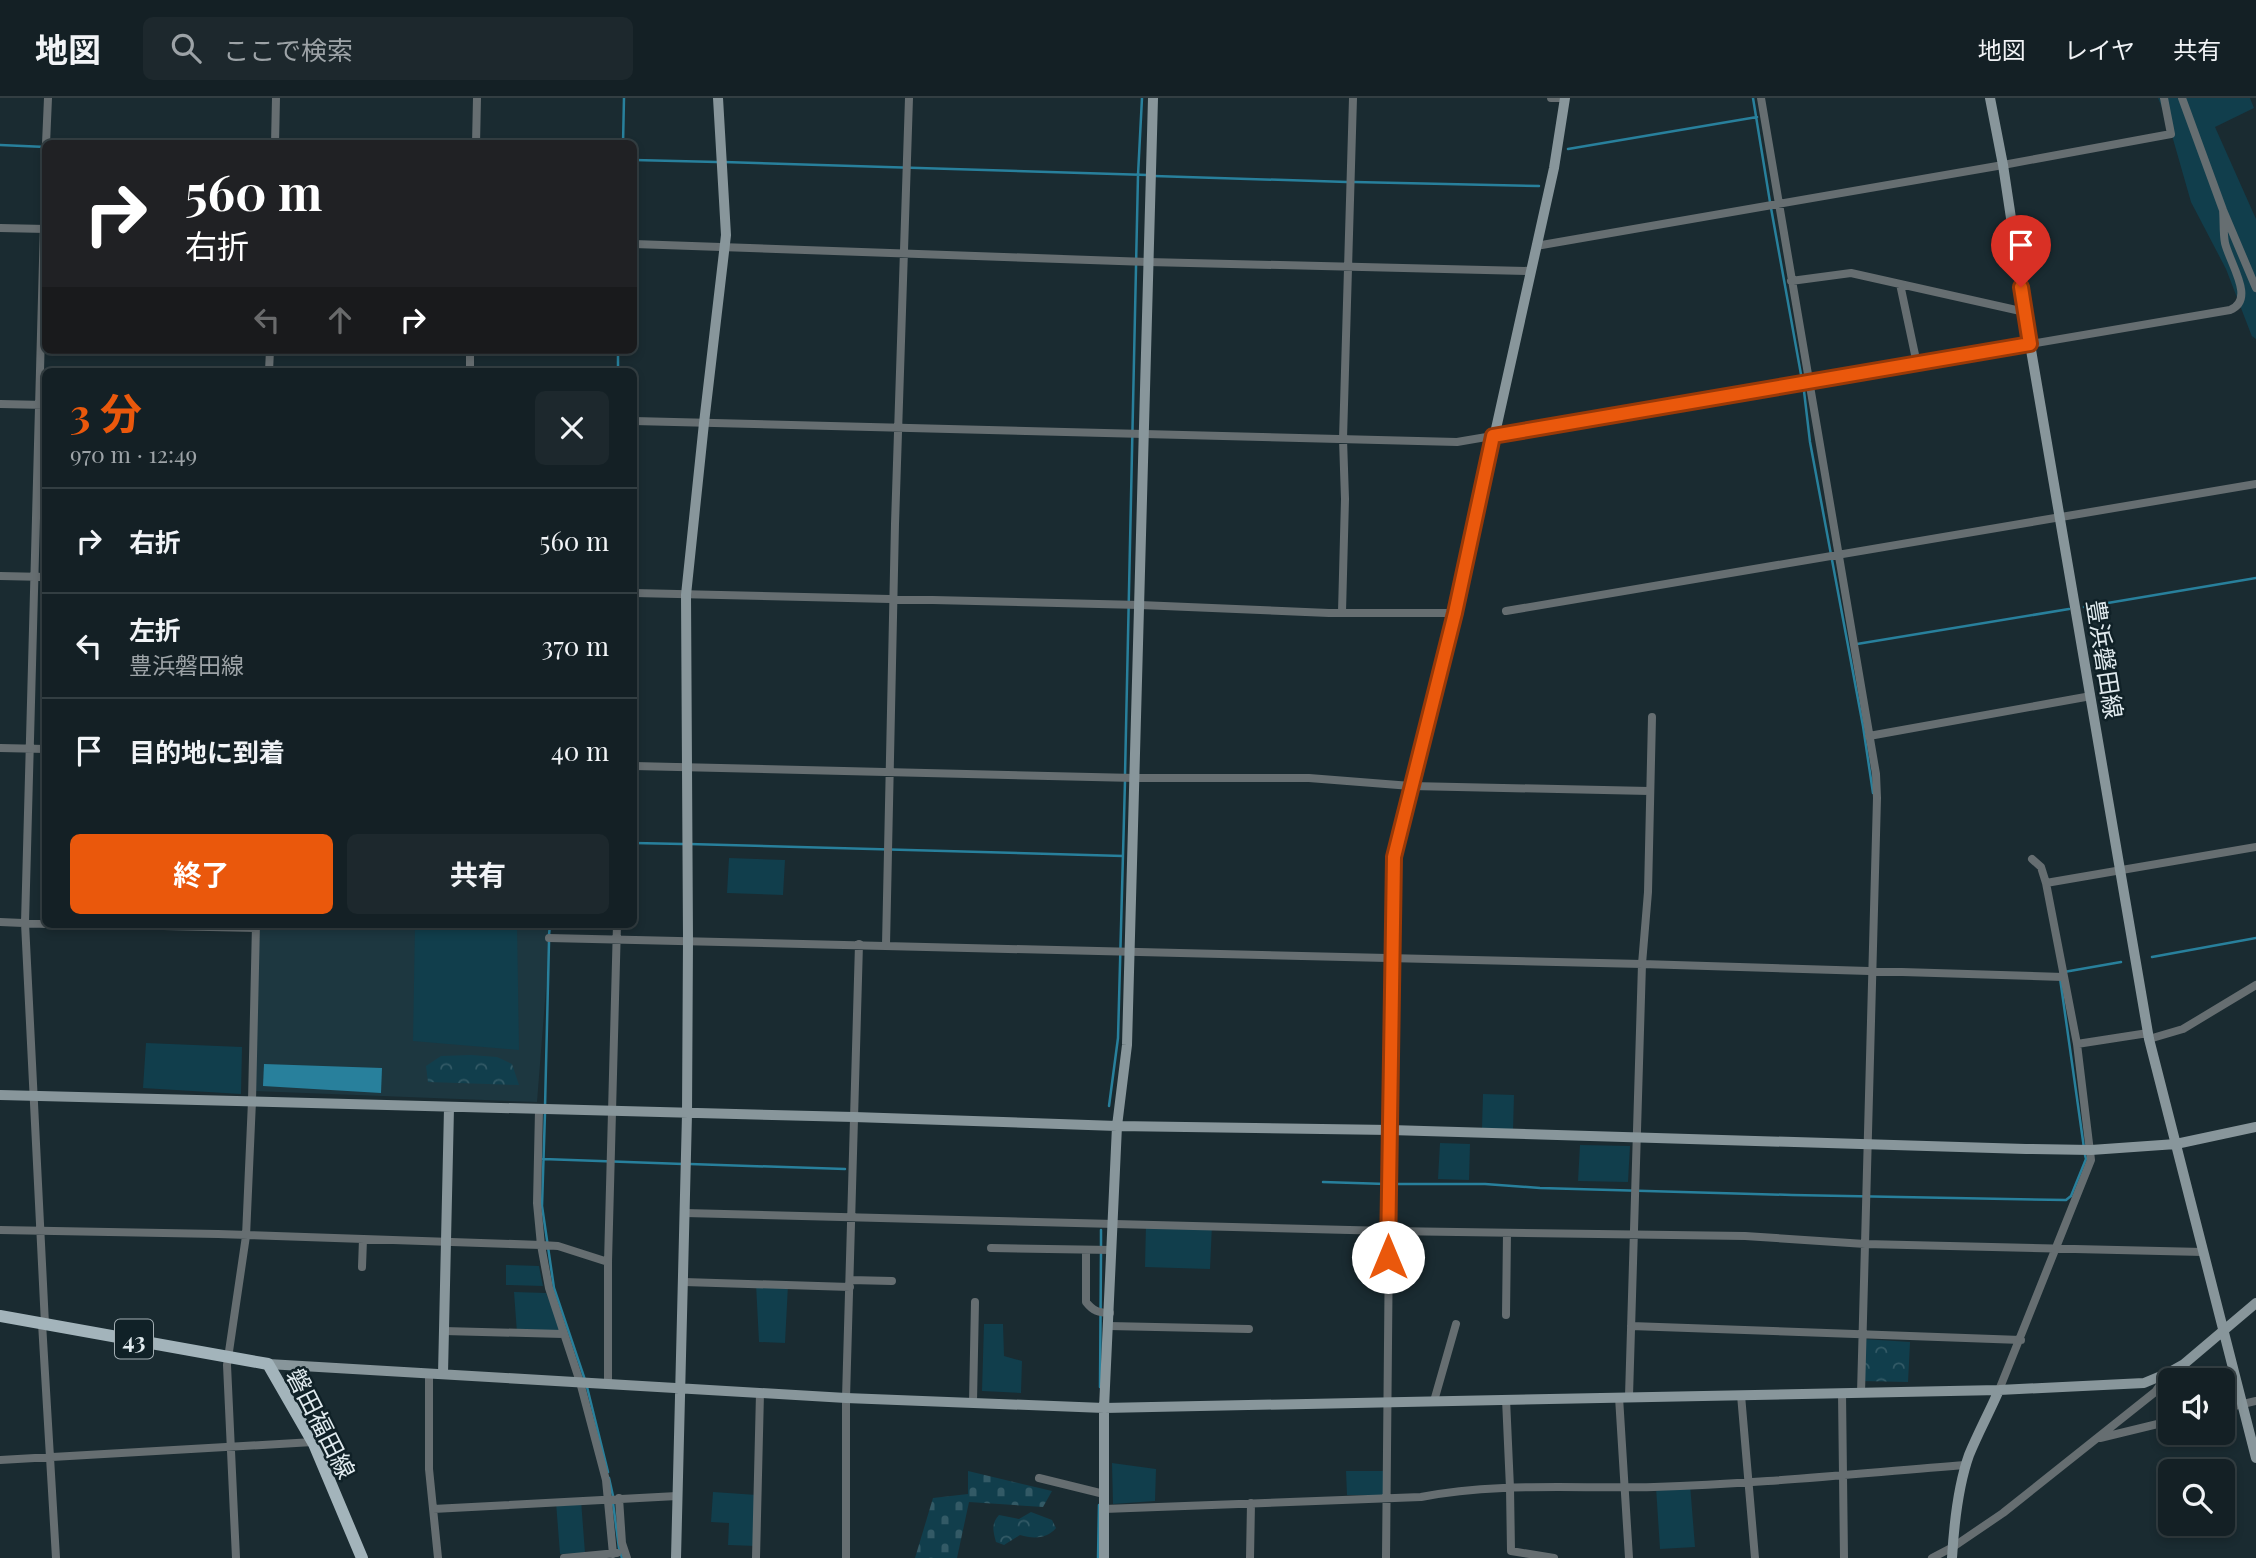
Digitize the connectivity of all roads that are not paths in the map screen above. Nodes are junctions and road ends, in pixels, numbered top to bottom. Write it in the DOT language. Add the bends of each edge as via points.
graph roads {
  1 [pos="48,98"];
  2 [pos="276,98"];
  3 [pos="478,98"];
  4 [pos="718,98"];
  5 [pos="909,98"];
  6 [pos="1153,98"];
  7 [pos="1353,98"];
  8 [pos="1551,98"];
  9 [pos="1564,98"];
  10 [pos="1761,98"];
  11 [pos="1990,98"];
  12 [pos="2164,98"];
  13 [pos="2182,98"];
  14 [pos="46,140"];
  15 [pos="275,140"];
  16 [pos="476,140"];
  17 [pos="2003,165"];
  18 [pos="1779,204"];
  19 [pos="2223,210"];
  20 [pos="0,228"];
  21 [pos="42,229"];
  22 [pos="637,244"];
  23 [pos="1536,246"];
  24 [pos="725,248"];
  25 [pos="904,254"];
  26 [pos="1148,262"];
  27 [pos="1348,266"];
  28 [pos="1531,271"];
  29 [pos="1791,281"];
  30 [pos="1900,284"];
  31 [pos="2256,288"];
  32 [pos="2025,312"];
  33 [pos="2030,344"];
  34 [pos="1917,363"];
  35 [pos="1808,382"];
  36 [pos="0,404"];
  37 [pos="42,405"];
  38 [pos="637,421"];
  39 [pos="42,422"];
  40 [pos="704,423"];
  41 [pos="899,426"];
  42 [pos="1144,434"];
  43 [pos="1493,436"];
  44 [pos="1343,439"];
  45 [pos="2256,484"];
  46 [pos="2061,519"];
  47 [pos="1838,556"];
  48 [pos="0,576"];
  49 [pos="33,577"];
  50 [pos="42,577"];
  51 [pos="637,593"];
  52 [pos="686,595"];
  53 [pos="894,600"];
  54 [pos="1140,605"];
  55 [pos="1506,611"];
  56 [pos="1342,612"];
  57 [pos="1455,613"];
  58 [pos="2091,696"];
  59 [pos="1652,717"];
  60 [pos="1869,736"];
  61 [pos="0,748"];
  62 [pos="29,749"];
  63 [pos="42,750"];
  64 [pos="637,766"];
  65 [pos="687,767"];
  66 [pos="890,772"];
  67 [pos="1135,778"];
  68 [pos="1411,786"];
  69 [pos="1649,791"];
  70 [pos="2256,848"];
  71 [pos="2032,859"];
  72 [pos="2120,870"];
  73 [pos="2046,883"];
  74 [pos="0,922"];
  75 [pos="25,923"];
  76 [pos="42,923"];
  77 [pos="256,928"];
  78 [pos="617,928"];
  79 [pos="549,937"];
  80 [pos="617,939"];
  81 [pos="688,940"];
  82 [pos="859,944"];
  83 [pos="886,945"];
  84 [pos="1130,951"];
  85 [pos="1392,958"];
  86 [pos="1643,964"];
  87 [pos="1872,971"];
  88 [pos="2063,977"];
  89 [pos="2256,985"];
  90 [pos="2149,1036"];
  91 [pos="2077,1044"];
  92 [pos="0,1095"];
  93 [pos="33,1096"];
  94 [pos="252,1101"];
  95 [pos="449,1108"];
  96 [pos="539,1110"];
  97 [pos="613,1111"];
  98 [pos="687,1114"];
  99 [pos="854,1117"];
  100 [pos="1117,1126"];
  101 [pos="2256,1128"];
  102 [pos="1390,1130"];
  103 [pos="1637,1139"];
  104 [pos="1868,1144"];
  105 [pos="2176,1144"];
  106 [pos="2091,1150"];
  107 [pos="685,1213"];
  108 [pos="852,1217"];
  109 [pos="1113,1223"];
  110 [pos="0,1230"];
  111 [pos="39,1231"];
  112 [pos="1389,1231"];
  113 [pos="1507,1233"];
  114 [pos="1634,1235"];
  115 [pos="246,1236"];
  116 [pos="363,1239"];
  117 [pos="446,1241"];
  118 [pos="1865,1244"];
  119 [pos="541,1245"];
  120 [pos="991,1248"];
  121 [pos="2055,1248"];
  122 [pos="1086,1250"];
  123 [pos="1112,1250"];
  124 [pos="2203,1252"];
  125 [pos="608,1262"];
  126 [pos="362,1267"];
  127 [pos="892,1281"];
  128 [pos="684,1282"];
  129 [pos="850,1284"];
  130 [pos="975,1302"];
  131 [pos="2256,1303"];
  132 [pos="1104,1312"];
  133 [pos="1506,1315"];
  134 [pos="0,1316"];
  135 [pos="44,1323"];
  136 [pos="1457,1324"];
  137 [pos="1109,1326"];
  138 [pos="1631,1326"];
  139 [pos="1249,1329"];
  140 [pos="2223,1329"];
  141 [pos="444,1331"];
  142 [pos="563,1334"];
  143 [pos="1863,1335"];
  144 [pos="2021,1340"];
  145 [pos="229,1356"];
  146 [pos="268,1364"];
  147 [pos="2177,1368"];
  148 [pos="429,1373"];
  149 [pos="443,1374"];
  150 [pos="2158,1377"];
  151 [pos="580,1382"];
  152 [pos="608,1384"];
  153 [pos="2158,1388"];
  154 [pos="681,1389"];
  155 [pos="2000,1390"];
  156 [pos="760,1393"];
  157 [pos="1842,1393"];
  158 [pos="1861,1393"];
  159 [pos="1741,1395"];
  160 [pos="1624,1396"];
  161 [pos="846,1398"];
  162 [pos="1506,1399"];
  163 [pos="1434,1401"];
  164 [pos="2256,1401"];
  165 [pos="974,1402"];
  166 [pos="1387,1402"];
  167 [pos="2243,1404"];
  168 [pos="2235,1406"];
  169 [pos="1104,1408"];
  170 [pos="2158,1424"];
  171 [pos="2097,1438"];
  172 [pos="313,1442"];
  173 [pos="231,1447"];
  174 [pos="51,1457"];
  175 [pos="2256,1458"];
  176 [pos="0,1460"];
  177 [pos="1966,1465"];
  178 [pos="1843,1475"];
  179 [pos="1039,1478"];
  180 [pos="1749,1482"];
  181 [pos="1623,1487"];
  182 [pos="1510,1488"];
  183 [pos="1104,1494"];
  184 [pos="677,1496"];
  185 [pos="619,1498"];
  186 [pos="608,1499"];
  187 [pos="1387,1499"];
  188 [pos="1251,1503"];
  189 [pos="433,1509"];
  190 [pos="1104,1509"];
  191 [pos="614,1553"];
  192 [pos="1953,1553"];
  193 [pos="626,1555"];
  194 [pos="56,1558"];
  195 [pos="236,1558"];
  196 [pos="362,1558"];
  197 [pos="438,1558"];
  198 [pos="564,1558"];
  199 [pos="676,1558"];
  200 [pos="757,1558"];
  201 [pos="846,1558"];
  202 [pos="1104,1558"];
  203 [pos="1250,1558"];
  204 [pos="1386,1558"];
  205 [pos="1554,1558"];
  206 [pos="1629,1558"];
  207 [pos="1755,1558"];
  208 [pos="1844,1558"];
  209 [pos="1931,1558"];
  1 -- 14 [label="street"];
  2 -- 15 [label="street"];
  3 -- 16 [label="street"];
  4 -- 24 [label="street"];
  5 -- 25 [label="street"];
  6 -- 26 [label="street"];
  7 -- 27 [label="street"];
  8 -- 9 [label="street"];
  9 -- 23 [label="street"];
  10 -- 18 [label="street"];
  11 -- 17 [label="street, 豊浜磐田線"];
  12 -- 17 [label="street" via="2171,134"];
  13 -- 19 [label="street"];
  17 -- 18 [label="street"];
  17 -- 32 [label="street, 豊浜磐田線"];
  18 -- 23 [label="street"];
  18 -- 29 [label="street"];
  19 -- 31 [label="street"];
  19 -- 33 [label="street" via="2225,243 2243,290 2239,307"];
  20 -- 21 [label="street"];
  22 -- 24 [label="street"];
  23 -- 28 [label="street"];
  24 -- 25 [label="street"];
  24 -- 40 [label="street"];
  25 -- 26 [label="street"];
  25 -- 41 [label="street"];
  26 -- 27 [label="street"];
  26 -- 42 [label="street"];
  27 -- 28 [label="street"];
  27 -- 44 [label="street"];
  28 -- 43 [label="street"];
  29 -- 30 [label="street" via="1851,273"];
  29 -- 35 [label="street"];
  30 -- 32 [label="street"];
  30 -- 34 [label="street"];
  32 -- 33 [label="street, 豊浜磐田線"];
  33 -- 34 [label="street"];
  33 -- 46 [label="street, 豊浜磐田線"];
  34 -- 35 [label="street"];
  35 -- 43 [label="street"];
  35 -- 47 [label="street"];
  36 -- 37 [label="street"];
  38 -- 40 [label="street"];
  39 -- 49 [label="street"];
  40 -- 41 [label="street"];
  40 -- 52 [label="street"];
  41 -- 42 [label="street"];
  41 -- 53 [label="street"];
  42 -- 44 [label="street"];
  42 -- 54 [label="street"];
  43 -- 44 [label="street" via="1435,443"];
  43 -- 57 [label="street"];
  44 -- 56 [label="street"];
  45 -- 46 [label="street"];
  46 -- 47 [label="street"];
  46 -- 58 [label="street, 豊浜磐田線"];
  47 -- 55 [label="street"];
  47 -- 60 [label="street"];
  48 -- 49 [label="street"];
  49 -- 50 [label="street"];
  49 -- 62 [label="street"];
  51 -- 52 [label="street"];
  52 -- 53 [label="street"];
  52 -- 65 [label="street"];
  53 -- 54 [label="street"];
  53 -- 66 [label="street"];
  54 -- 56 [label="street"];
  54 -- 67 [label="street"];
  56 -- 57 [label="street"];
  57 -- 68 [label="street"];
  58 -- 60 [label="street"];
  58 -- 72 [label="street, 豊浜磐田線"];
  59 -- 69 [label="street"];
  60 -- 87 [label="street" via="1877,798"];
  61 -- 62 [label="street"];
  62 -- 63 [label="street"];
  62 -- 75 [label="street"];
  64 -- 65 [label="street"];
  65 -- 66 [label="street"];
  65 -- 81 [label="street"];
  66 -- 67 [label="street"];
  66 -- 83 [label="street"];
  67 -- 68 [label="street" via="1309,778"];
  67 -- 84 [label="street"];
  68 -- 69 [label="street"];
  68 -- 85 [label="street" via="1394,857"];
  69 -- 86 [label="street"];
  70 -- 72 [label="street"];
  71 -- 73 [label="street" via="2041,867"];
  72 -- 73 [label="street"];
  72 -- 90 [label="street, 豊浜磐田線"];
  73 -- 88 [label="street"];
  74 -- 75 [label="street"];
  75 -- 76 [label="street"];
  75 -- 93 [label="street"];
  77 -- 94 [label="street"];
  78 -- 80 [label="street"];
  79 -- 80 [label="street"];
  80 -- 81 [label="street"];
  80 -- 97 [label="street"];
  81 -- 82 [label="street"];
  81 -- 98 [label="street"];
  82 -- 83 [label="street"];
  82 -- 99 [label="street"];
  83 -- 84 [label="street"];
  84 -- 85 [label="street"];
  84 -- 100 [label="street" via="1128,1045"];
  85 -- 86 [label="street"];
  85 -- 102 [label="street"];
  86 -- 87 [label="street"];
  86 -- 103 [label="street"];
  87 -- 88 [label="street"];
  87 -- 104 [label="street"];
  88 -- 91 [label="street"];
  89 -- 90 [label="street" via="2183,1029"];
  90 -- 91 [label="street"];
  90 -- 105 [label="street, 豊浜磐田線"];
  91 -- 106 [label="street"];
  92 -- 93 [label="street"];
  93 -- 94 [label="street"];
  93 -- 111 [label="street"];
  94 -- 95 [label="street"];
  94 -- 115 [label="street"];
  95 -- 96 [label="street"];
  95 -- 117 [label="street"];
  96 -- 97 [label="street"];
  96 -- 119 [label="street"];
  97 -- 98 [label="street"];
  97 -- 125 [label="street"];
  98 -- 99 [label="street"];
  98 -- 107 [label="street"];
  99 -- 100 [label="street"];
  99 -- 108 [label="street"];
  100 -- 102 [label="street"];
  100 -- 109 [label="street"];
  101 -- 105 [label="street"];
  102 -- 103 [label="street"];
  102 -- 112 [label="street"];
  103 -- 104 [label="street"];
  103 -- 114 [label="street"];
  104 -- 106 [label="street"];
  104 -- 118 [label="street"];
  105 -- 106 [label="street"];
  105 -- 124 [label="street, 豊浜磐田線"];
  106 -- 121 [label="street"];
  107 -- 108 [label="street"];
  107 -- 128 [label="street"];
  108 -- 109 [label="street"];
  108 -- 129 [label="street"];
  109 -- 112 [label="street"];
  109 -- 123 [label="street"];
  110 -- 111 [label="street"];
  111 -- 115 [label="street"];
  111 -- 135 [label="street"];
  112 -- 113 [label="street"];
  112 -- 166 [label="street"];
  113 -- 114 [label="street"];
  113 -- 133 [label="street"];
  114 -- 118 [label="street"];
  114 -- 138 [label="street"];
  115 -- 116 [label="street"];
  115 -- 145 [label="street"];
  116 -- 117 [label="street"];
  116 -- 126 [label="street"];
  117 -- 119 [label="street"];
  117 -- 141 [label="street"];
  118 -- 121 [label="street"];
  118 -- 143 [label="street"];
  119 -- 125 [label="street"];
  119 -- 142 [label="street"];
  120 -- 122 [label="street"];
  121 -- 124 [label="street"];
  121 -- 144 [label="street"];
  122 -- 123 [label="street"];
  122 -- 132 [label="street" via="1086,1302"];
  123 -- 132 [label="street"];
  124 -- 140 [label="street, 豊浜磐田線"];
  125 -- 152 [label="street"];
  127 -- 129 [label="street"];
  128 -- 129 [label="street"];
  128 -- 154 [label="street"];
  129 -- 161 [label="street"];
  130 -- 165 [label="street"];
  131 -- 140 [label="street"];
  132 -- 137 [label="street"];
  134 -- 135 [label="main road, 磐田福田線 / 43"];
  135 -- 145 [label="main road, 磐田福田線 / 43"];
  135 -- 174 [label="street"];
  136 -- 163 [label="street"];
  137 -- 139 [label="street"];
  137 -- 169 [label="street"];
  138 -- 143 [label="street"];
  138 -- 160 [label="street"];
  140 -- 147 [label="street"];
  140 -- 167 [label="street, 豊浜磐田線"];
  141 -- 142 [label="street"];
  141 -- 149 [label="street"];
  142 -- 151 [label="street"];
  143 -- 144 [label="street"];
  143 -- 158 [label="street"];
  144 -- 155 [label="street"];
  145 -- 146 [label="main road, 磐田福田線 / 43"];
  145 -- 173 [label="street"];
  146 -- 148 [label="street"];
  146 -- 172 [label="main road, 磐田福田線"];
  148 -- 149 [label="street"];
  148 -- 189 [label="street"];
  149 -- 151 [label="street"];
  150 -- 155 [label="street" via="2144,1382"];
  151 -- 152 [label="street"];
  151 -- 186 [label="street"];
  152 -- 154 [label="street"];
  153 -- 171 [label="street"];
  154 -- 156 [label="street"];
  154 -- 184 [label="street"];
  155 -- 158 [label="street"];
  155 -- 177 [label="street"];
  156 -- 161 [label="street"];
  156 -- 200 [label="street"];
  157 -- 158 [label="street"];
  157 -- 159 [label="street"];
  157 -- 178 [label="street"];
  159 -- 160 [label="street"];
  159 -- 180 [label="street"];
  160 -- 162 [label="street"];
  160 -- 181 [label="street"];
  161 -- 165 [label="street"];
  161 -- 201 [label="street"];
  162 -- 163 [label="street"];
  162 -- 182 [label="street"];
  163 -- 166 [label="street"];
  164 -- 167 [label="street"];
  165 -- 169 [label="street"];
  166 -- 169 [label="street"];
  166 -- 187 [label="street"];
  167 -- 168 [label="street"];
  167 -- 175 [label="street, 豊浜磐田線"];
  169 -- 183 [label="street"];
  170 -- 171 [label="street"];
  171 -- 192 [label="street"];
  172 -- 173 [label="street"];
  172 -- 196 [label="main road, 磐田福田線"];
  173 -- 174 [label="street"];
  173 -- 195 [label="street"];
  174 -- 176 [label="street"];
  174 -- 194 [label="street"];
  177 -- 178 [label="street"];
  177 -- 192 [label="street"];
  178 -- 180 [label="street"];
  178 -- 208 [label="street"];
  179 -- 183 [label="street"];
  180 -- 181 [label="street"];
  180 -- 207 [label="street"];
  181 -- 182 [label="street"];
  181 -- 206 [label="street"];
  182 -- 187 [label="street"];
  182 -- 205 [label="street" via="1511,1550"];
  183 -- 190 [label="street"];
  184 -- 185 [label="street"];
  184 -- 199 [label="street"];
  185 -- 186 [label="street"];
  185 -- 193 [label="street"];
  186 -- 189 [label="street"];
  186 -- 191 [label="street"];
  187 -- 188 [label="street"];
  187 -- 204 [label="street"];
  188 -- 190 [label="street"];
  188 -- 203 [label="street"];
  189 -- 197 [label="street"];
  190 -- 202 [label="street"];
  191 -- 193 [label="street"];
  191 -- 198 [label="street"];
  192 -- 209 [label="street"];
}
